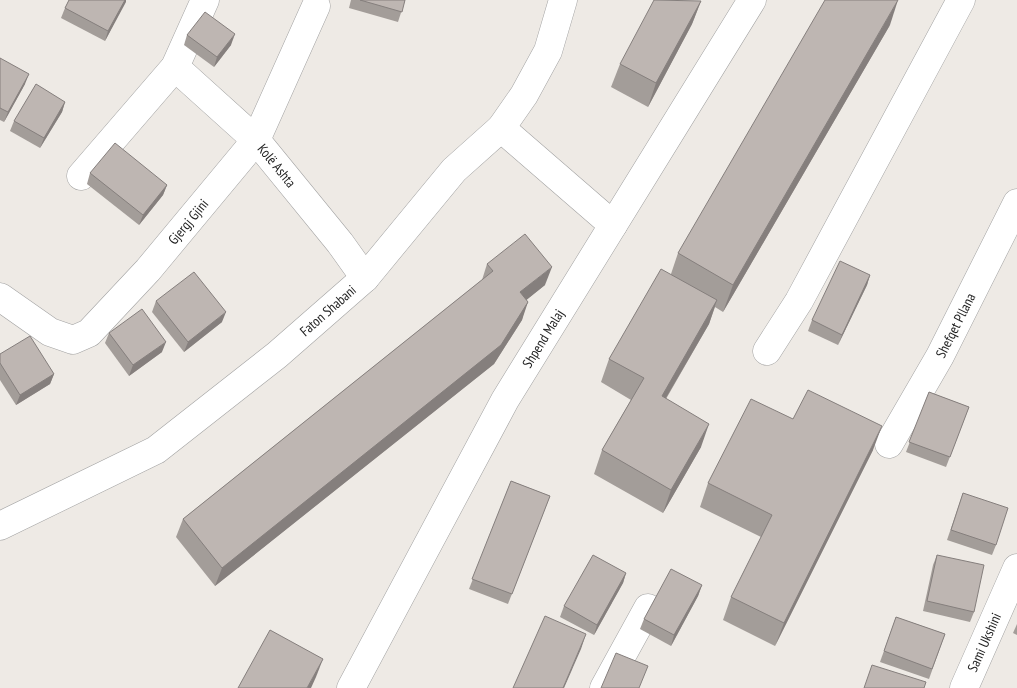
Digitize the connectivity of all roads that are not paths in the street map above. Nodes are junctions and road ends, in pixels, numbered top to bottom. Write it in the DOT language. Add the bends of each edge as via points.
graph roads {
  1 [pos="205,0"];
  2 [pos="563,0"];
  3 [pos="752,0"];
  4 [pos="962,0"];
  5 [pos="316,6"];
  6 [pos="175,67"];
  7 [pos="501,128"];
  8 [pos="256,140"];
  9 [pos="81,176"];
  10 [pos="1017,203"];
  11 [pos="613,225"];
  12 [pos="365,278"];
  13 [pos="0,296"];
  14 [pos="767,351"];
  15 [pos="889,444"];
  16 [pos="0,526"];
  17 [pos="1017,568"];
  18 [pos="648,608"];
  19 [pos="351,688"];
  20 [pos="604,688"];
  21 [pos="964,688"];
  1 -- 6 [label="street"];
  2 -- 7 [label="street, Faton Shabani" via="548,50 524,95"];
  3 -- 11 [label="street, Shpend Malaj"];
  4 -- 14 [label="street" via="799,301"];
  5 -- 8 [label="street, Gjergj Gjini"];
  6 -- 8 [label="street, Kolë Ashta"];
  6 -- 9 [label="street"];
  7 -- 11 [label="street"];
  7 -- 12 [label="street, Faton Shabani" via="454,170"];
  8 -- 12 [label="street, Kolë Ashta"];
  8 -- 13 [label="street, Gjergj Gjini" via="148,270 89,333 72,340 50,332"];
  10 -- 15 [label="street, Shefqet Pllana" via="940,356"];
  11 -- 19 [label="street, Shpend Malaj" via="505,400"];
  12 -- 16 [label="street, Faton Shabani" via="277,355 156,450"];
  17 -- 21 [label="street, Sami Ukshini"];
  18 -- 20 [label="street"];
}
